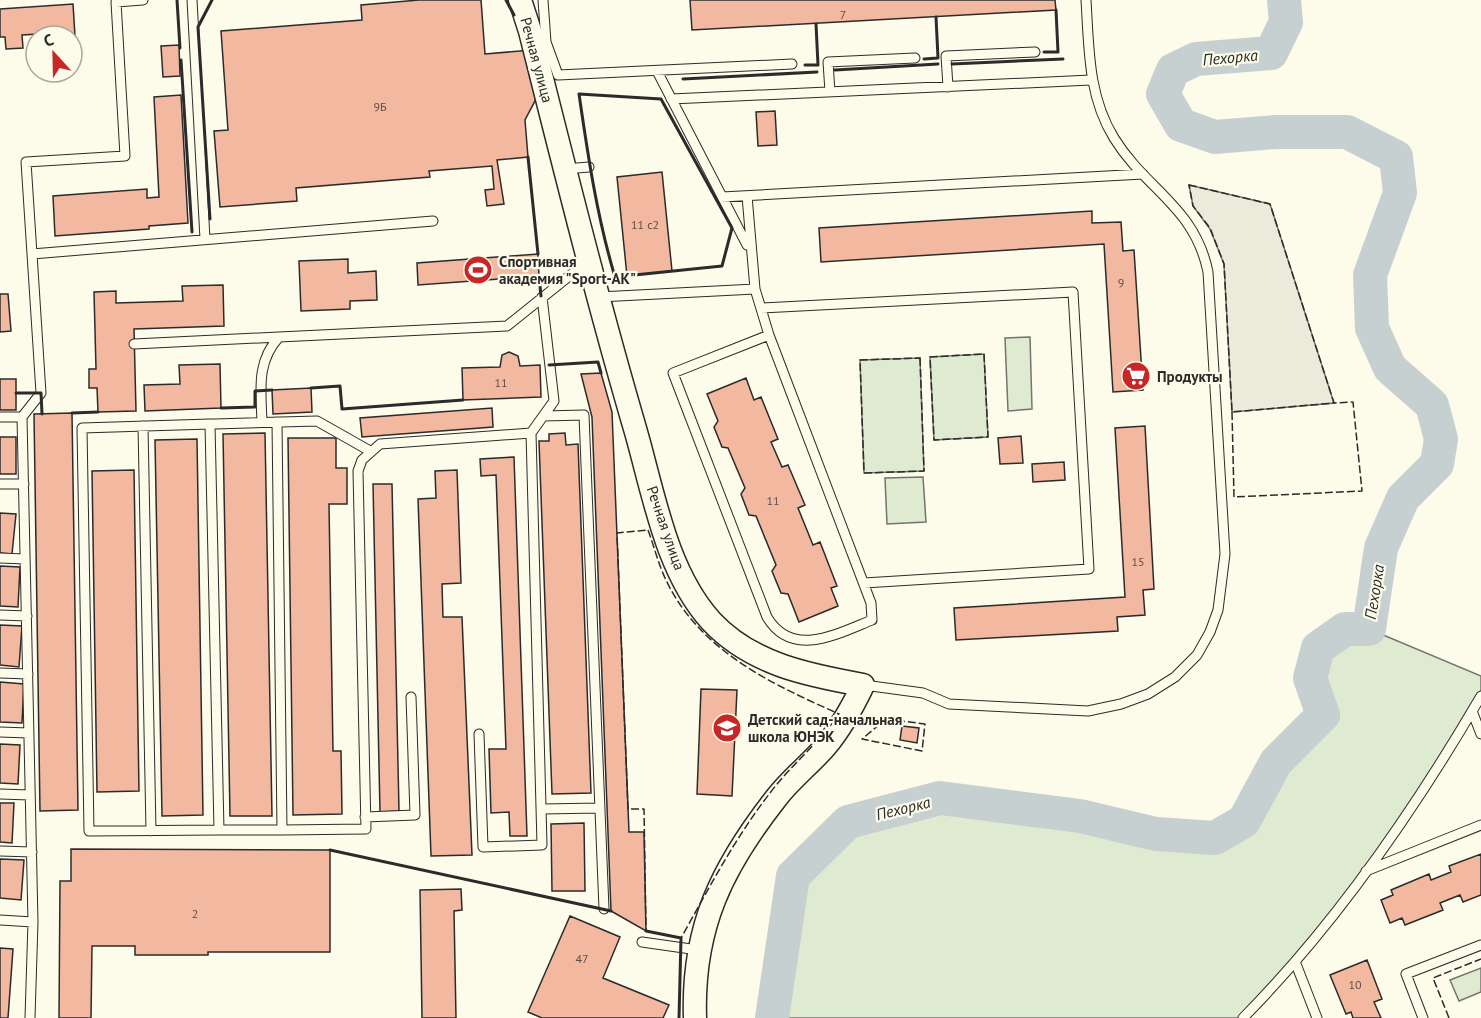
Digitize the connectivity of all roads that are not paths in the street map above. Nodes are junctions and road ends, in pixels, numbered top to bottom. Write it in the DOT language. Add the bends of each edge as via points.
graph roads {
  1 [pos="143,0"];
  2 [pos="192,0"];
  3 [pos="520,0"];
  4 [pos="543,0"];
  5 [pos="1086,0"];
  6 [pos="1035,52"];
  7 [pos="915,58"];
  8 [pos="792,64"];
  9 [pos="657,71"];
  10 [pos="1091,80"];
  11 [pos="948,87"];
  12 [pos="830,92"];
  13 [pos="671,99"];
  14 [pos="589,167"];
  15 [pos="565,169"];
  16 [pos="1143,174"];
  17 [pos="747,196"];
  18 [pos="722,197"];
  19 [pos="433,221"];
  20 [pos="205,239"];
  21 [pos="750,249"];
  22 [pos="32,254"];
  23 [pos="588,261"];
  24 [pos="755,289"];
  25 [pos="542,297"];
  26 [pos="596,297"];
  27 [pos="761,308"];
  28 [pos="769,335"];
  29 [pos="279,337"];
  30 [pos="134,344"];
  31 [pos="543,416"];
  32 [pos="0,417"];
  33 [pos="22,417"];
  34 [pos="277,422"];
  35 [pos="262,423"];
  36 [pos="210,424"];
  37 [pos="143,426"];
  38 [pos="531,433"];
  39 [pos="370,451"];
  40 [pos="0,484"];
  41 [pos="24,484"];
  42 [pos="0,558"];
  43 [pos="25,559"];
  44 [pos="864,583"];
  45 [pos="0,615"];
  46 [pos="27,616"];
  47 [pos="0,673"];
  48 [pos="28,674"];
  49 [pos="863,685"];
  50 [pos="1481,696"];
  51 [pos="411,697"];
  52 [pos="1472,711"];
  53 [pos="0,732"];
  54 [pos="29,733"];
  55 [pos="479,734"];
  56 [pos="1481,734"];
  57 [pos="0,794"];
  58 [pos="30,795"];
  59 [pos="600,808"];
  60 [pos="542,809"];
  61 [pos="366,817"];
  62 [pos="1481,825"];
  63 [pos="219,830"];
  64 [pos="282,830"];
  65 [pos="151,831"];
  66 [pos="0,851"];
  67 [pos="32,852"];
  68 [pos="1365,871"];
  69 [pos="604,909"];
  70 [pos="0,920"];
  71 [pos="33,922"];
  72 [pos="642,942"];
  73 [pos="1481,945"];
  74 [pos="698,950"];
  75 [pos="1296,963"];
  76 [pos="30,1018"];
  77 [pos="694,1018"];
  78 [pos="1243,1018"];
  79 [pos="1317,1018"];
  80 [pos="1423,1018"];
  1 -- 22 [label="lane" via="117,2 126,156 26,162"];
  2 -- 20 [label="lane"];
  3 -- 15 [label="street, Речная улица"];
  4 -- 9 [label="lane" via="546,42 558,75"];
  5 -- 10 [label="lane"];
  6 -- 11 [label="lane" via="946,56"];
  7 -- 12 [label="lane" via="828,62"];
  8 -- 9 [label="lane"];
  9 -- 13 [label="lane"];
  10 -- 11 [label="lane"];
  10 -- 16 [label="lane" via="1115,140"];
  11 -- 12 [label="lane"];
  12 -- 13 [label="lane"];
  13 -- 18 [label="lane"];
  14 -- 15 [label="lane"];
  15 -- 23 [label="street, Речная улица"];
  16 -- 17 [label="lane"];
  16 -- 49 [label="lane" via="1197,235 1208,272 1225,554 1223,582 1210,632 1197,655 1175,677 1121,704 1088,711 949,704 923,693"];
  17 -- 18 [label="lane"];
  17 -- 21 [label="lane"];
  18 -- 21 [label="lane"];
  19 -- 20 [label="lane"];
  20 -- 22 [label="lane"];
  21 -- 24 [label="lane"];
  22 -- 33 [label="lane" via="41,393"];
  23 -- 25 [label="lane"];
  23 -- 26 [label="street, Речная улица"];
  24 -- 26 [label="lane"];
  24 -- 27 [label="lane"];
  25 -- 29 [label="lane" via="507,326"];
  25 -- 31 [label="lane" via="554,401"];
  26 -- 49 [label="street, Речная улица" via="666,538 698,604 731,639 754,654 781,667"];
  27 -- 28 [label="lane"];
  27 -- 44 [label="lane" via="1073,292 1089,569"];
  28 -- 44 [label="lane"];
  28 -- 44 [label="lane" via="674,373 682,396 773,627 784,636 821,641 872,620"];
  29 -- 30 [label="lane"];
  29 -- 35 [label="lane" via="268,349 261,368"];
  31 -- 38 [label="lane"];
  31 -- 59 [label="lane" via="584,415"];
  32 -- 33 [label="lane"];
  33 -- 41 [label="lane"];
  34 -- 35 [label="lane"];
  34 -- 39 [label="lane" via="317,421"];
  34 -- 64 [label="lane"];
  35 -- 36 [label="lane"];
  36 -- 37 [label="lane"];
  36 -- 63 [label="lane"];
  37 -- 65 [label="lane"];
  37 -- 65 [label="lane" via="82,428 88,808 89,831"];
  38 -- 39 [label="lane" via="380,444"];
  38 -- 60 [label="lane"];
  39 -- 61 [label="lane" via="358,471"];
  40 -- 41 [label="lane"];
  41 -- 43 [label="lane"];
  42 -- 43 [label="lane"];
  43 -- 46 [label="lane"];
  45 -- 46 [label="lane"];
  46 -- 48 [label="lane"];
  47 -- 48 [label="lane"];
  48 -- 54 [label="lane"];
  49 -- 74 [label="street" via="826,746 754,822 706,917"];
  50 -- 52 [label="lane"];
  51 -- 61 [label="lane" via="415,815"];
  52 -- 56 [label="lane"];
  52 -- 68 [label="lane" via="1445,757"];
  53 -- 54 [label="lane"];
  54 -- 58 [label="lane"];
  55 -- 60 [label="lane" via="483,847 542,845"];
  57 -- 58 [label="lane"];
  58 -- 67 [label="lane"];
  59 -- 60 [label="lane"];
  59 -- 69 [label="lane"];
  61 -- 64 [label="lane" via="366,829"];
  62 -- 68 [label="lane"];
  63 -- 64 [label="lane"];
  63 -- 65 [label="lane"];
  66 -- 67 [label="lane"];
  67 -- 71 [label="lane"];
  68 -- 75 [label="lane"];
  70 -- 71 [label="lane"];
  71 -- 76 [label="lane"];
  72 -- 74 [label="lane"];
  73 -- 80 [label="lane" via="1406,974"];
  74 -- 77 [label="street"];
  75 -- 78 [label="lane"];
  75 -- 79 [label="lane"];
}
